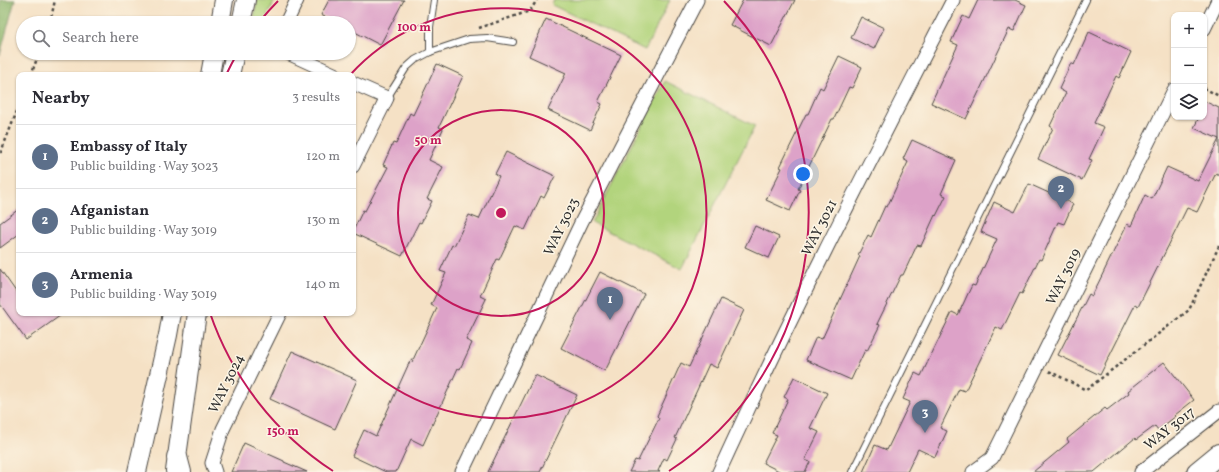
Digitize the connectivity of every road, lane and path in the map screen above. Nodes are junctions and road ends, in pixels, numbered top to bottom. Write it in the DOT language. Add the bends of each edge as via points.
graph roads {
  1 [pos="55,0"];
  2 [pos="224,0"];
  3 [pos="246,0"];
  4 [pos="297,0"];
  5 [pos="434,0"];
  6 [pos="537,0"];
  7 [pos="697,0"];
  8 [pos="954,0"];
  9 [pos="1086,0"];
  10 [pos="1218,0"];
  11 [pos="52,16"];
  12 [pos="221,16"];
  13 [pos="243,16"];
  14 [pos="289,16"];
  15 [pos="1207,23"];
  16 [pos="473,30"];
  17 [pos="513,42"];
  18 [pos="430,52"];
  19 [pos="36,60"];
  20 [pos="213,60"];
  21 [pos="233,60"];
  22 [pos="303,60"];
  23 [pos="32,72"];
  24 [pos="211,72"];
  25 [pos="231,72"];
  26 [pos="329,72"];
  27 [pos="356,84"];
  28 [pos="1207,90"];
  29 [pos="1171,96"];
  30 [pos="1219,96"];
  31 [pos="387,98"];
  32 [pos="16,114"];
  33 [pos="0,152"];
  34 [pos="356,160"];
  35 [pos="1219,246"];
  36 [pos="171,316"];
  37 [pos="197,316"];
  38 [pos="279,316"];
  39 [pos="1038,365"];
  40 [pos="1219,410"];
  41 [pos="1219,454"];
  42 [pos="178,467"];
  43 [pos="137,472"];
  44 [pos="215,472"];
  45 [pos="462,472"];
  46 [pos="719,472"];
  47 [pos="852,472"];
  48 [pos="973,472"];
  49 [pos="1141,472"];
  50 [pos="1197,472"];
  1 -- 11 [label="path"];
  2 -- 12 [label="main road"];
  3 -- 13 [label="main road"];
  4 -- 14 [label="street"];
  5 -- 18 [label="lane"];
  6 -- 16 [label="path" via="530,11"];
  7 -- 45 [label="street, WAY 3023" via="582,221"];
  8 -- 46 [label="street, WAY 3021" via="756,391"];
  9 -- 47 [label="lane"];
  10 -- 15 [label="street"];
  17 -- 18 [label="lane" via="487,38 469,39"];
  18 -- 31 [label="lane" via="406,68"];
  19 -- 23 [label="path"];
  20 -- 24 [label="main road"];
  21 -- 25 [label="main road"];
  22 -- 26 [label="street"];
  27 -- 31 [label="street"];
  28 -- 30 [label="path"];
  29 -- 39 [label="street, WAY 3019"];
  31 -- 34 [label="street"];
  32 -- 33 [label="path"];
  35 -- 39 [label="path" via="1189,310 1086,390"];
  36 -- 43 [label="main road"];
  37 -- 42 [label="main road"];
  38 -- 44 [label="street, WAY 3024" via="223,429 212,464"];
  39 -- 48 [label="street, WAY 3019" via="992,458"];
  40 -- 49 [label="street, WAY 3017"];
  41 -- 50 [label="main road"];
}
